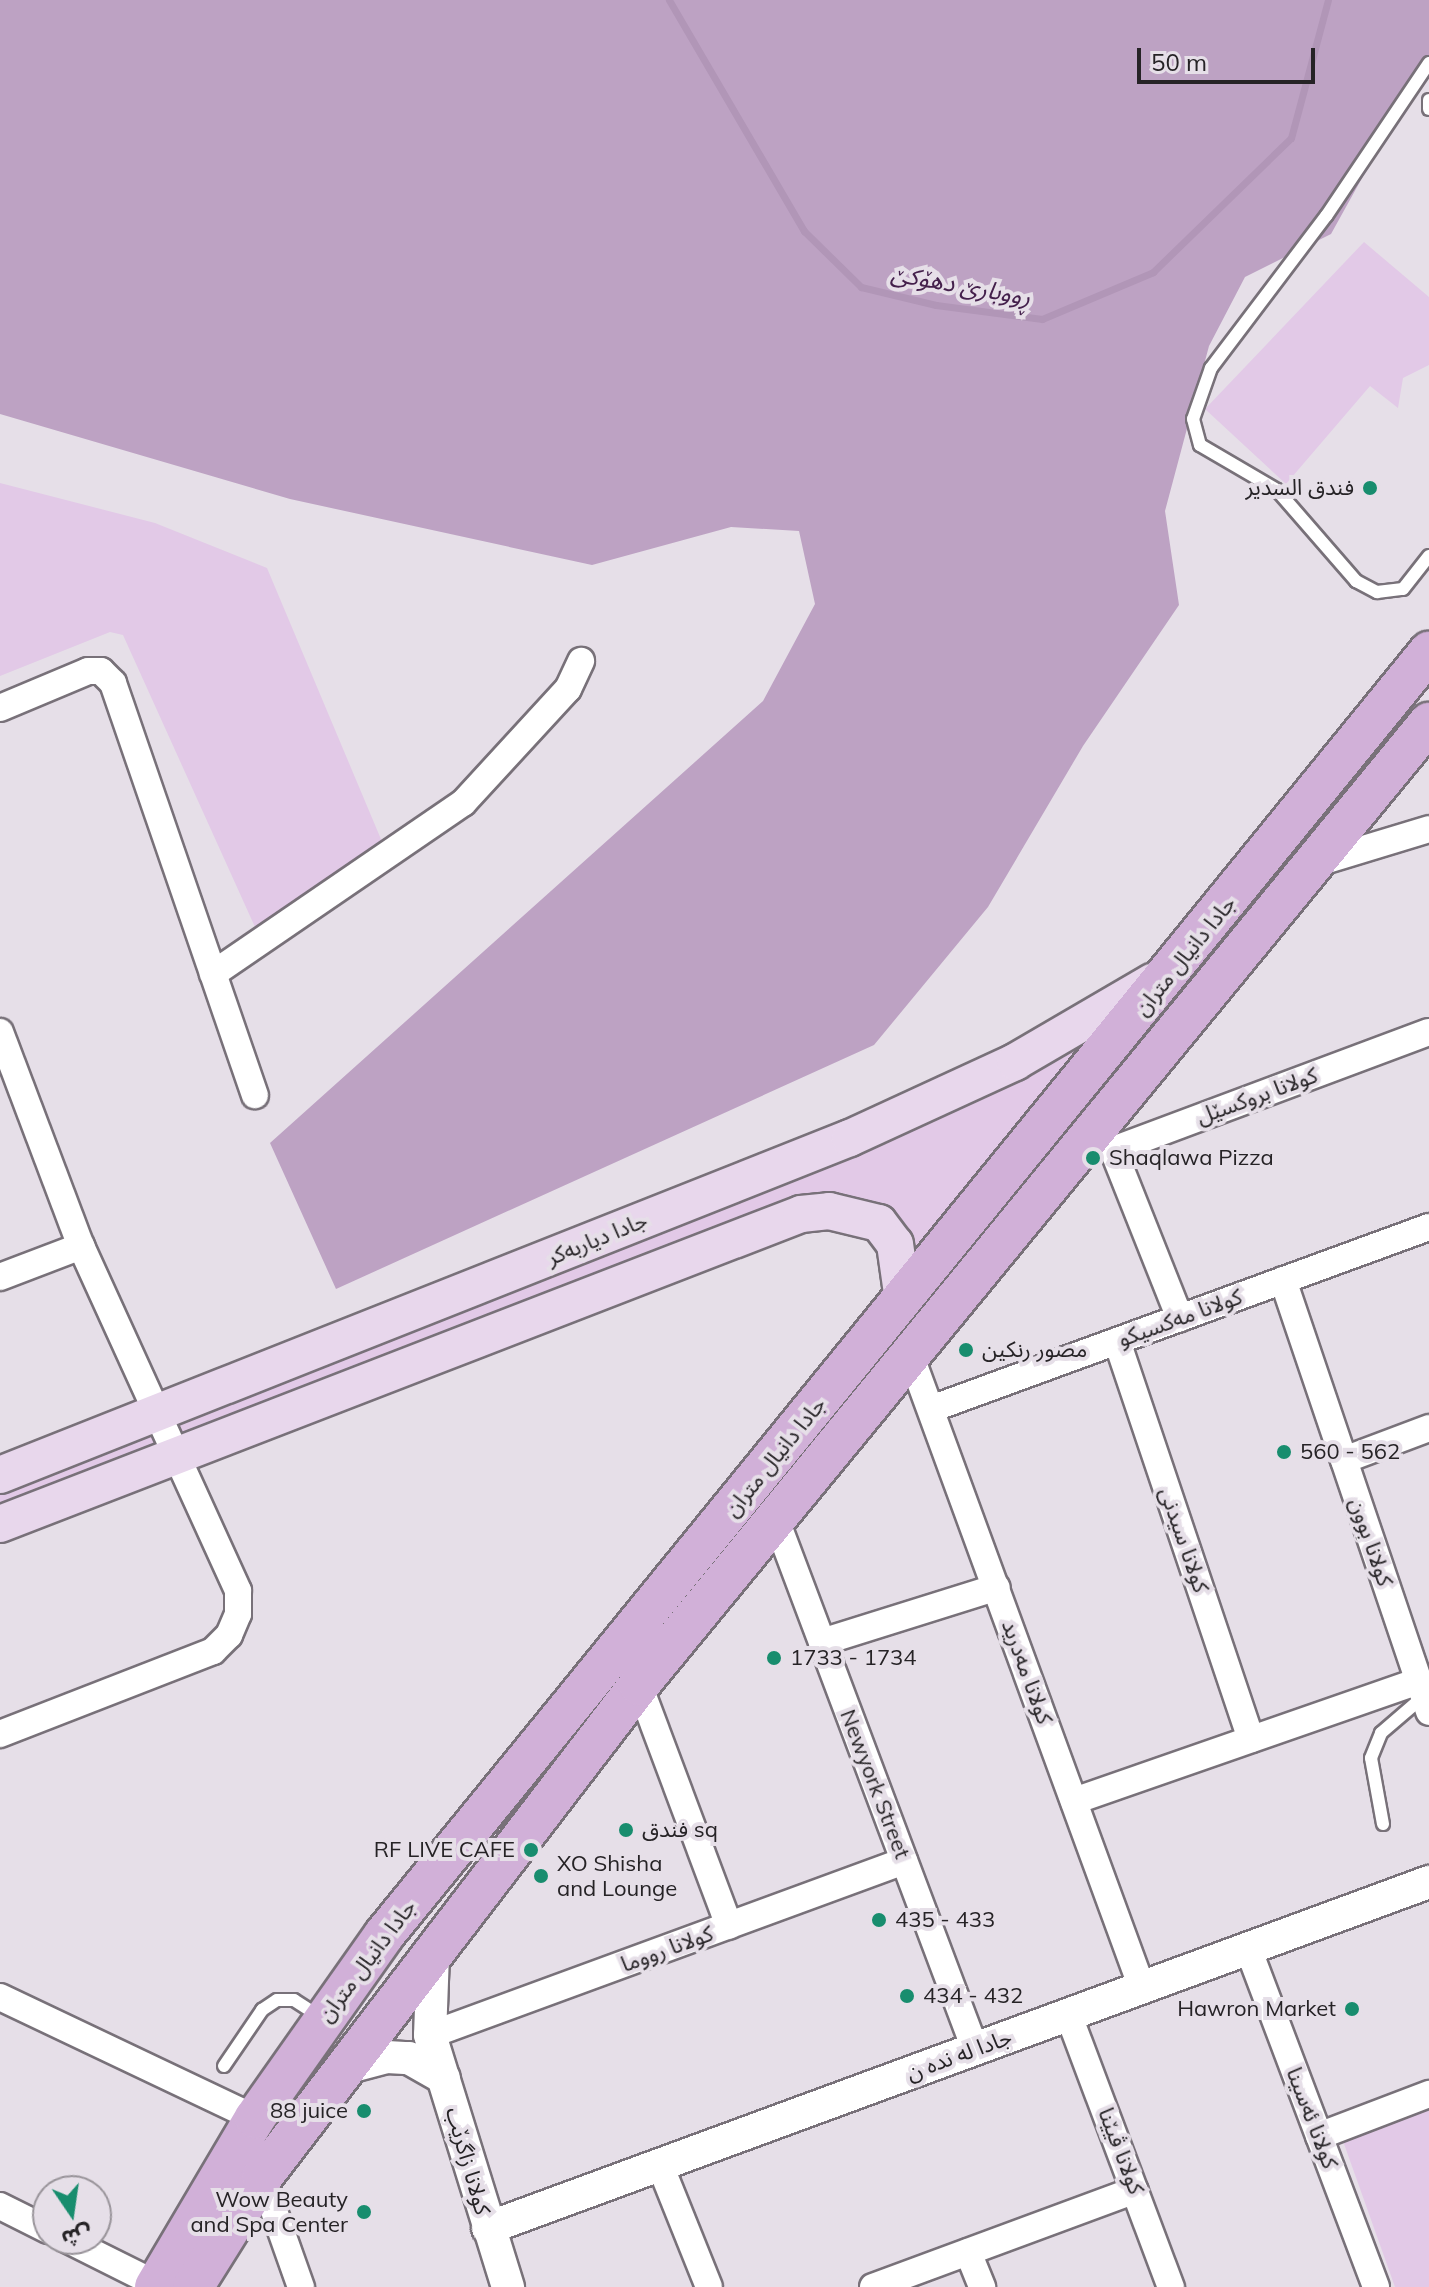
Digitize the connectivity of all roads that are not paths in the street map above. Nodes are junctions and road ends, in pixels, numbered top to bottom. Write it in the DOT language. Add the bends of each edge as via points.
graph roads {
  1 [pos="1429,63"];
  2 [pos="1429,100"];
  3 [pos="1429,109"];
  4 [pos="1429,556"];
  5 [pos="1429,652"];
  6 [pos="581,661"];
  7 [pos="0,708"];
  8 [pos="1429,723"];
  9 [pos="1429,829"];
  10 [pos="1307,866"];
  11 [pos="1177,966"];
  12 [pos="213,974"];
  13 [pos="0,1032"];
  14 [pos="1428,1037"];
  15 [pos="255,1095"];
  16 [pos="1102,1141"];
  17 [pos="1429,1227"];
  18 [pos="81,1246"];
  19 [pos="0,1277"];
  20 [pos="1283,1280"];
  21 [pos="903,1300"];
  22 [pos="1180,1318"];
  23 [pos="1117,1341"];
  24 [pos="911,1357"];
  25 [pos="931,1409"];
  26 [pos="156,1415"];
  27 [pos="1429,1428"];
  28 [pos="174,1454"];
  29 [pos="1344,1460"];
  30 [pos="0,1475"];
  31 [pos="776,1520"];
  32 [pos="0,1524"];
  33 [pos="997,1587"];
  34 [pos="822,1642"];
  35 [pos="639,1685"];
  36 [pos="1424,1696"];
  37 [pos="0,1734"];
  38 [pos="1251,1739"];
  39 [pos="1074,1801"];
  40 [pos="1383,1824"];
  41 [pos="904,1861"];
  42 [pos="1429,1882"];
  43 [pos="729,1926"];
  44 [pos="1248,1948"];
  45 [pos="433,1954"];
  46 [pos="1142,1988"];
  47 [pos="0,1997"];
  48 [pos="1069,2016"];
  49 [pos="324,2019"];
  50 [pos="430,2035"];
  51 [pos="975,2049"];
  52 [pos="224,2066"];
  53 [pos="345,2068"];
  54 [pos="444,2078"];
  55 [pos="1429,2094"];
  56 [pos="255,2118"];
  57 [pos="1319,2136"];
  58 [pos="660,2165"];
  59 [pos="262,2177"];
  60 [pos="1135,2190"];
  61 [pos="0,2206"];
  62 [pos="32,2222"];
  63 [pos="488,2228"];
  64 [pos="968,2252"];
  65 [pos="101,2255"];
  66 [pos="168,2286"];
  67 [pos="301,2287"];
  68 [pos="508,2287"];
  69 [pos="709,2287"];
  70 [pos="873,2287"];
  71 [pos="982,2287"];
  72 [pos="1171,2287"];
  73 [pos="1376,2287"];
  1 -- 4 [label="lane" via="1326,216 1211,368 1193,419 1200,445 1277,490 1356,581 1377,592 1403,589"];
  2 -- 3 [label="lane"];
  5 -- 11 [label="main road, جادا دانيال متران"];
  6 -- 12 [label="street" via="568,689 463,803"];
  7 -- 12 [label="street" via="88,671 101,671 113,683"];
  8 -- 10 [label="main road, جادا دانيال متران"];
  9 -- 10 [label="street"];
  10 -- 16 [label="main road, جادا دانيال متران"];
  11 -- 21 [label="main road, جادا دانيال متران"];
  11 -- 26 [label="main road, جادا دیاربه‌كر" via="1067,1035 951,1094"];
  12 -- 15 [label="street"];
  13 -- 18 [label="street"];
  14 -- 16 [label="street, كولانا بروکسێل"];
  16 -- 22 [label="street"];
  16 -- 24 [label="main road, جادا دانيال متران"];
  17 -- 20 [label="street, كولانا مەکسیکو"];
  18 -- 19 [label="street"];
  18 -- 26 [label="street"];
  20 -- 22 [label="street, كولانا مەکسیکو"];
  20 -- 29 [label="street, كولانا بوون"];
  21 -- 28 [label="main road" via="895,1244 879,1223 829,1211 801,1214"];
  21 -- 49 [label="main road, جادا دانيال متران" via="384,1935"];
  22 -- 23 [label="street, كولانا مەکسیکو"];
  23 -- 25 [label="street, كولانا مەکسیکو"];
  23 -- 38 [label="street, كولانا سيدنى"];
  24 -- 25 [label="street, كولانا مه‌درید"];
  24 -- 31 [label="main road, جادا دانيال متران"];
  25 -- 33 [label="street, كولانا مه‌درید"];
  26 -- 28 [label="street"];
  26 -- 30 [label="main road, جادا دیاربه‌كر"];
  27 -- 29 [label="street"];
  28 -- 32 [label="main road"];
  28 -- 37 [label="street" via="238,1591 238,1614 229,1635 213,1651"];
  29 -- 36 [label="street, كولانا بوون"];
  31 -- 34 [label="street, Newyork Street"];
  31 -- 35 [label="main road, جادا دانيال متران"];
  33 -- 34 [label="street"];
  33 -- 39 [label="street, كولانا مه‌درید"];
  34 -- 41 [label="street, Newyork Street"];
  35 -- 43 [label="street"];
  35 -- 45 [label="main road, جادا دانيال متران"];
  36 -- 38 [label="street"];
  36 -- 40 [label="lane" via="1381,1733 1371,1758"];
  38 -- 39 [label="street"];
  39 -- 46 [label="street, كولانا مه‌درید"];
  41 -- 43 [label="street, كولانا رووما"];
  41 -- 51 [label="street, Newyork Street"];
  42 -- 44 [label="street, جادا له نده ن"];
  43 -- 50 [label="street, كولانا رووما"];
  44 -- 46 [label="street, جادا له نده ن"];
  44 -- 57 [label="street, كولانا ئەسینا"];
  45 -- 50 [label="street"];
  45 -- 53 [label="main road, جادا دانيال متران"];
  46 -- 48 [label="street, جادا له نده ن"];
  47 -- 56 [label="street"];
  48 -- 51 [label="street, جادا له نده ن"];
  48 -- 60 [label="street, كولانا ڤیێنا"];
  49 -- 52 [label="lane" via="294,2000 277,2000 262,2010"];
  49 -- 56 [label="main road, جادا دانيال متران"];
  50 -- 54 [label="street, كولانا زاگرێب"];
  51 -- 58 [label="street, جادا له نده ن"];
  53 -- 54 [label="street" via="387,2057 409,2058"];
  53 -- 59 [label="main road, جادا دانيال متران"];
  54 -- 63 [label="street, كولانا زاگرێب"];
  55 -- 57 [label="street"];
  56 -- 66 [label="main road, جادا دانيال متران"];
  57 -- 73 [label="street, كولانا ئەسینا"];
  58 -- 63 [label="street, جادا له نده ن"];
  58 -- 69 [label="street"];
  59 -- 66 [label="main road, جادا دانيال متران"];
  59 -- 67 [label="street"];
  60 -- 64 [label="street"];
  60 -- 72 [label="street, كولانا ڤیێنا"];
  61 -- 62 [label="street"];
  63 -- 68 [label="street, كولانا زاگرێب"];
  64 -- 70 [label="street"];
  64 -- 71 [label="street"];
  65 -- 66 [label="street"];
}
